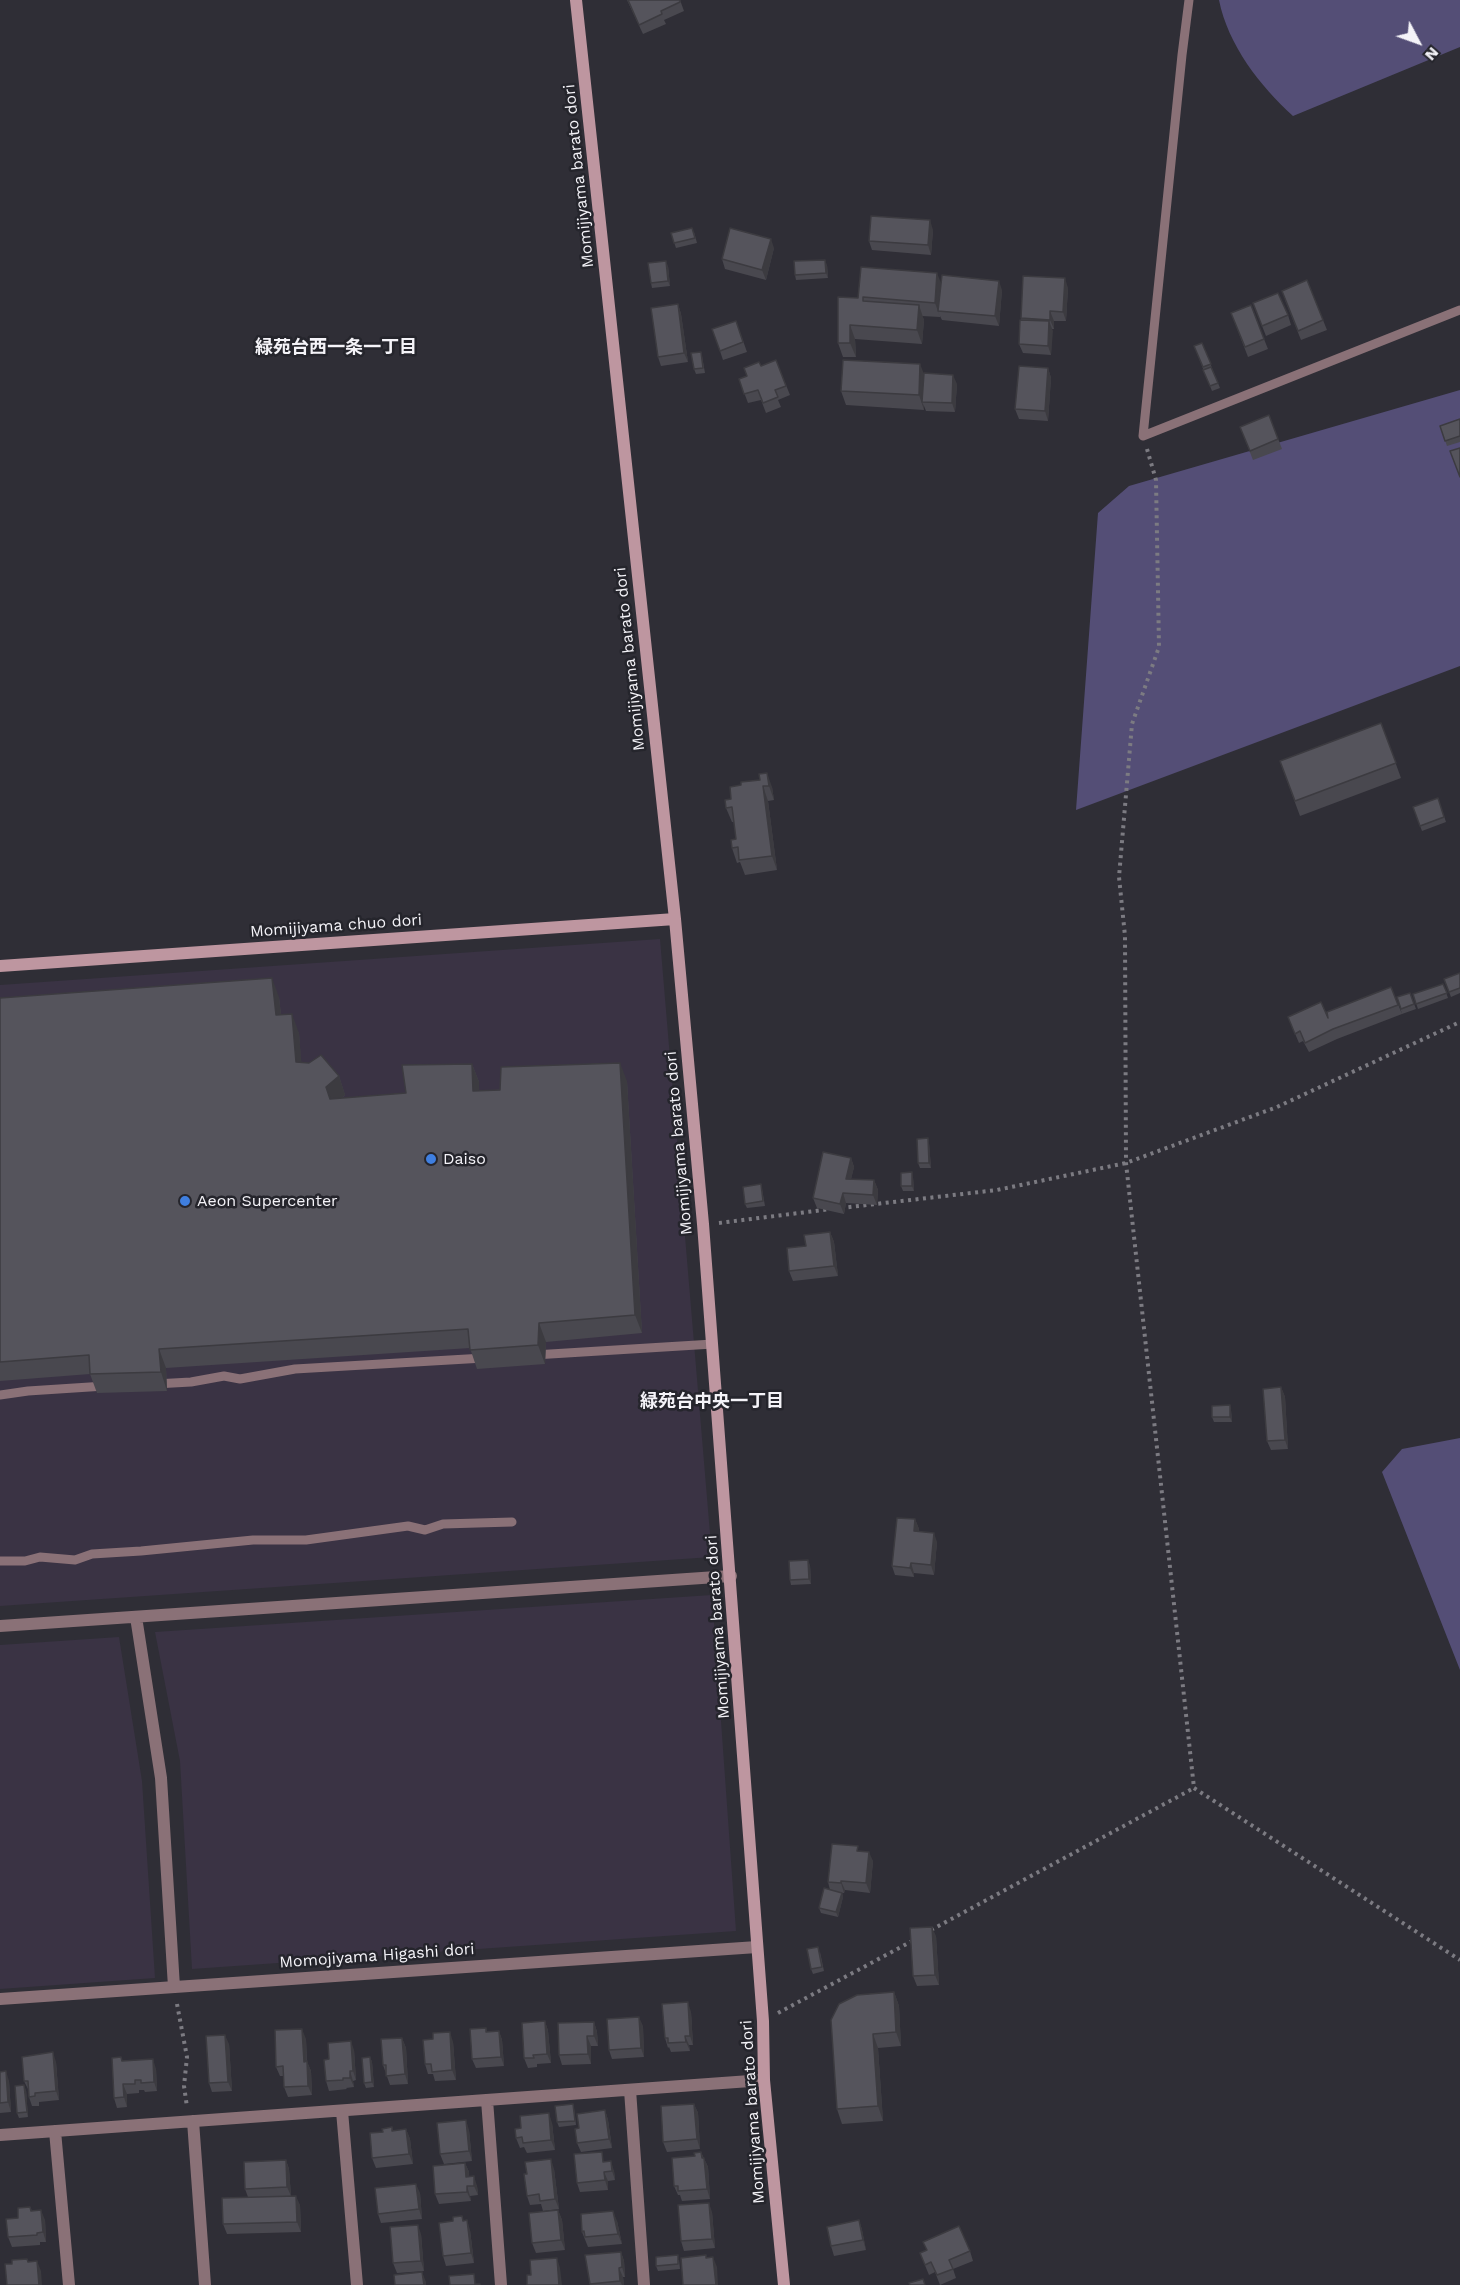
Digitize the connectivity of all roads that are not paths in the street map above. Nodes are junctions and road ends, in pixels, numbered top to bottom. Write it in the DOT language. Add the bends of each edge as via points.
graph roads {
  1 [pos="576,0"];
  2 [pos="1189,0"];
  3 [pos="1460,310"];
  4 [pos="675,919"];
  5 [pos="0,966"];
  6 [pos="713,1344"];
  7 [pos="518,1356"];
  8 [pos="495,1357"];
  9 [pos="143,1384"];
  10 [pos="112,1386"];
  11 [pos="0,1395"];
  12 [pos="512,1522"];
  13 [pos="0,1561"];
  14 [pos="731,1576"];
  15 [pos="136,1617"];
  16 [pos="0,1626"];
  17 [pos="757,1947"];
  18 [pos="174,1987"];
  19 [pos="0,1999"];
  20 [pos="764,2080"];
  21 [pos="630,2090"];
  22 [pos="487,2100"];
  23 [pos="342,2111"];
  24 [pos="193,2121"];
  25 [pos="55,2131"];
  26 [pos="0,2135"];
  27 [pos="69,2285"];
  28 [pos="206,2285"];
  29 [pos="357,2285"];
  30 [pos="501,2285"];
  31 [pos="644,2285"];
  32 [pos="784,2285"];
  1 -- 4 [label="street, Momijiyama barato dori"];
  2 -- 3 [label="lane" via="1143,436"];
  4 -- 5 [label="street, Momijiyama chuo dori"];
  4 -- 6 [label="street, Momijiyama barato dori"];
  6 -- 7 [label="lane"];
  6 -- 14 [label="street, Momijiyama barato dori"];
  8 -- 9 [label="lane"];
  10 -- 11 [label="lane"];
  12 -- 13 [label="lane" via="443,1524 425,1530 408,1526 306,1540 253,1540 92,1554 75,1560 40,1557"];
  14 -- 15 [label="street"];
  14 -- 17 [label="street, Momijiyama barato dori"];
  15 -- 16 [label="street"];
  15 -- 18 [label="street" via="161,1778"];
  17 -- 18 [label="street, Momojiyama Higashi dori"];
  17 -- 20 [label="street, Momijiyama barato dori"];
  18 -- 19 [label="street, Momojiyama Higashi dori"];
  20 -- 21 [label="street"];
  20 -- 32 [label="street, Momijiyama barato dori"];
  21 -- 22 [label="street"];
  21 -- 31 [label="street"];
  22 -- 23 [label="street"];
  22 -- 30 [label="street"];
  23 -- 24 [label="street"];
  23 -- 29 [label="street"];
  24 -- 25 [label="street"];
  24 -- 28 [label="street"];
  25 -- 26 [label="street"];
  25 -- 27 [label="street"];
}
